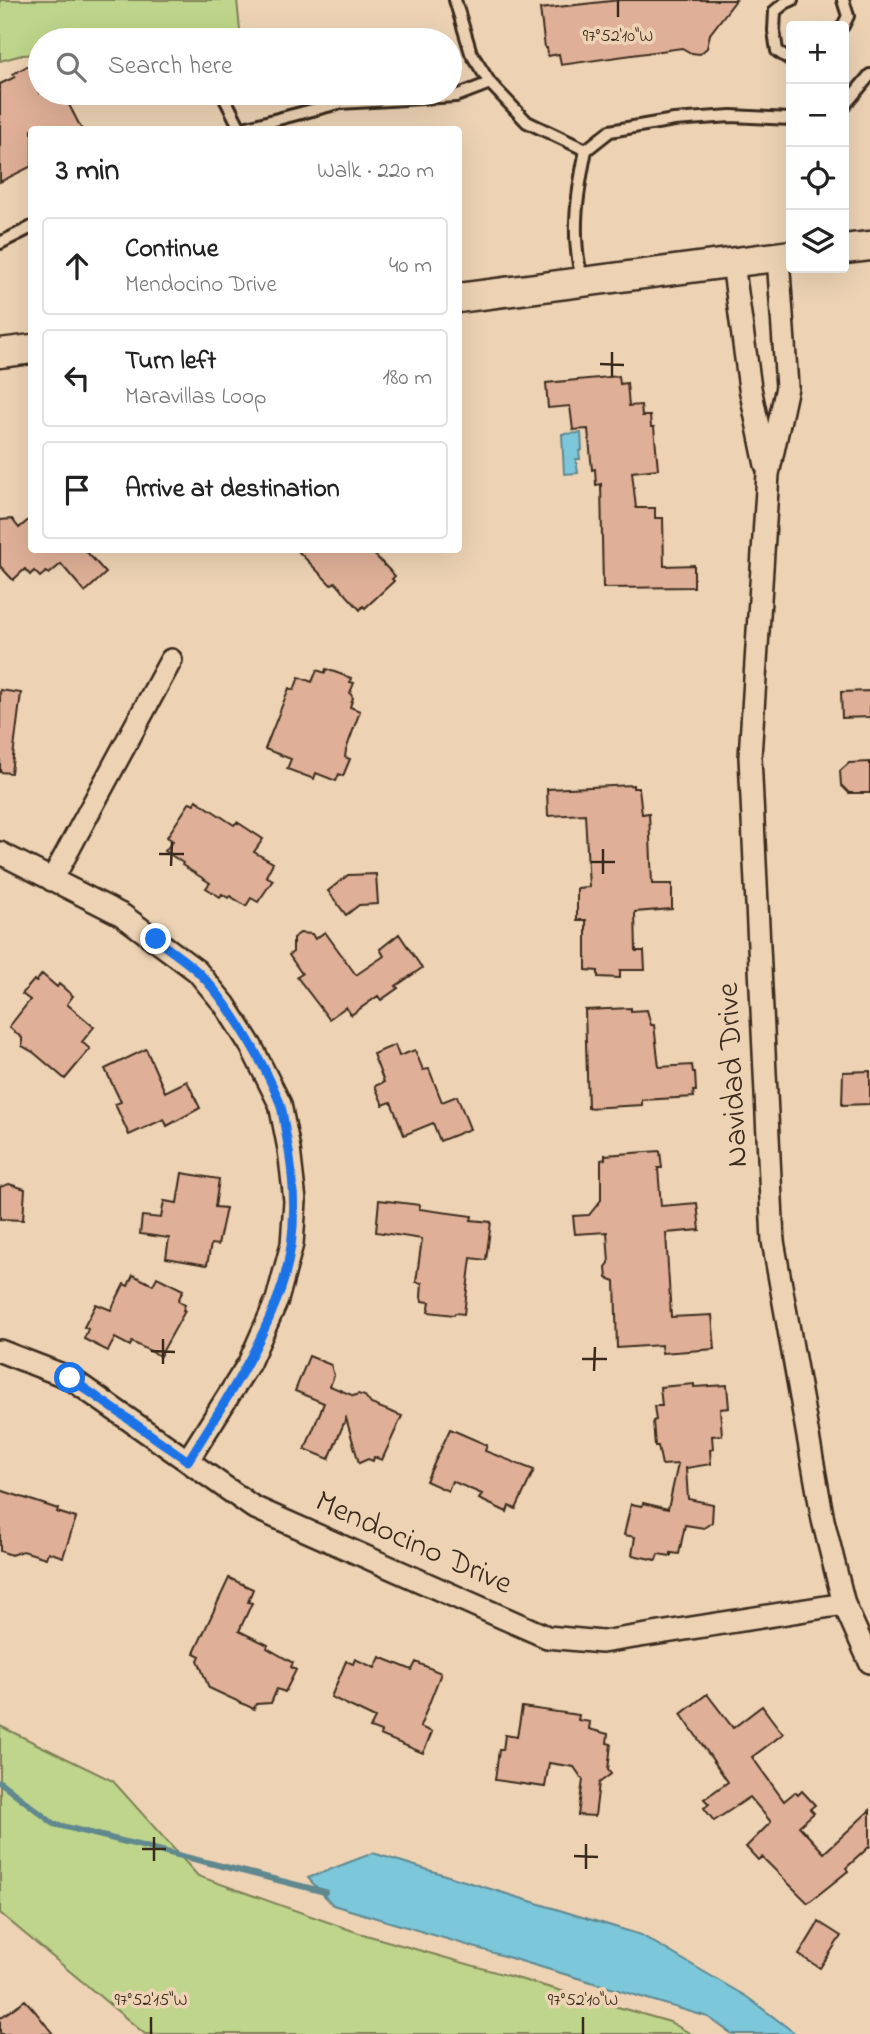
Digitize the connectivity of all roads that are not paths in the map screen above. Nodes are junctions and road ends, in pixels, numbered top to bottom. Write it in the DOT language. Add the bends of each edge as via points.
graph roads {
  1 [pos="456,0"];
  2 [pos="792,0"];
  3 [pos="844,0"];
  4 [pos="846,21"];
  5 [pos="786,57"];
  6 [pos="870,75"];
  7 [pos="490,83"];
  8 [pos="462,94"];
  9 [pos="849,100"];
  10 [pos="227,105"];
  11 [pos="331,105"];
  12 [pos="786,119"];
  13 [pos="237,126"];
  14 [pos="250,126"];
  15 [pos="586,150"];
  16 [pos="28,229"];
  17 [pos="0,243"];
  18 [pos="870,246"];
  19 [pos="849,248"];
  20 [pos="785,256"];
  21 [pos="733,263"];
  22 [pos="583,283"];
  23 [pos="462,298"];
  24 [pos="28,350"];
  25 [pos="0,353"];
  26 [pos="768,474"];
  27 [pos="171,660"];
  28 [pos="0,853"];
  29 [pos="52,880"];
  30 [pos="0,1351"];
  31 [pos="188,1461"];
  32 [pos="844,1604"];
  33 [pos="870,1662"];
  1 -- 7 [label="lane" via="471,53"];
  2 -- 5 [label="lane" via="775,11 776,51"];
  3 -- 4 [label="lane"];
  6 -- 9 [label="lane"];
  7 -- 8 [label="lane"];
  7 -- 15 [label="lane" via="527,122"];
  10 -- 13 [label="lane"];
  11 -- 14 [label="lane"];
  12 -- 15 [label="lane" via="674,120 610,131"];
  15 -- 22 [label="lane" via="575,214"];
  16 -- 17 [label="lane"];
  18 -- 19 [label="street"];
  20 -- 21 [label="street"];
  20 -- 26 [label="street, Navidad Drive" via="787,387"];
  21 -- 22 [label="street"];
  21 -- 26 [label="street, Navidad Drive" via="750,388"];
  22 -- 23 [label="street"];
  24 -- 25 [label="street"];
  26 -- 32 [label="street, Navidad Drive" via="750,757 773,1241 823,1520"];
  27 -- 29 [label="street"];
  28 -- 29 [label="street"];
  29 -- 31 [label="street" via="122,915 197,971 245,1036 280,1104 295,1201 292,1244 277,1300 249,1363"];
  30 -- 31 [label="street, Mendocino Drive" via="70,1378"];
  31 -- 32 [label="street, Mendocino Drive" via="253,1507 547,1637 602,1642"];
  32 -- 33 [label="street, Navidad Drive"];
}
